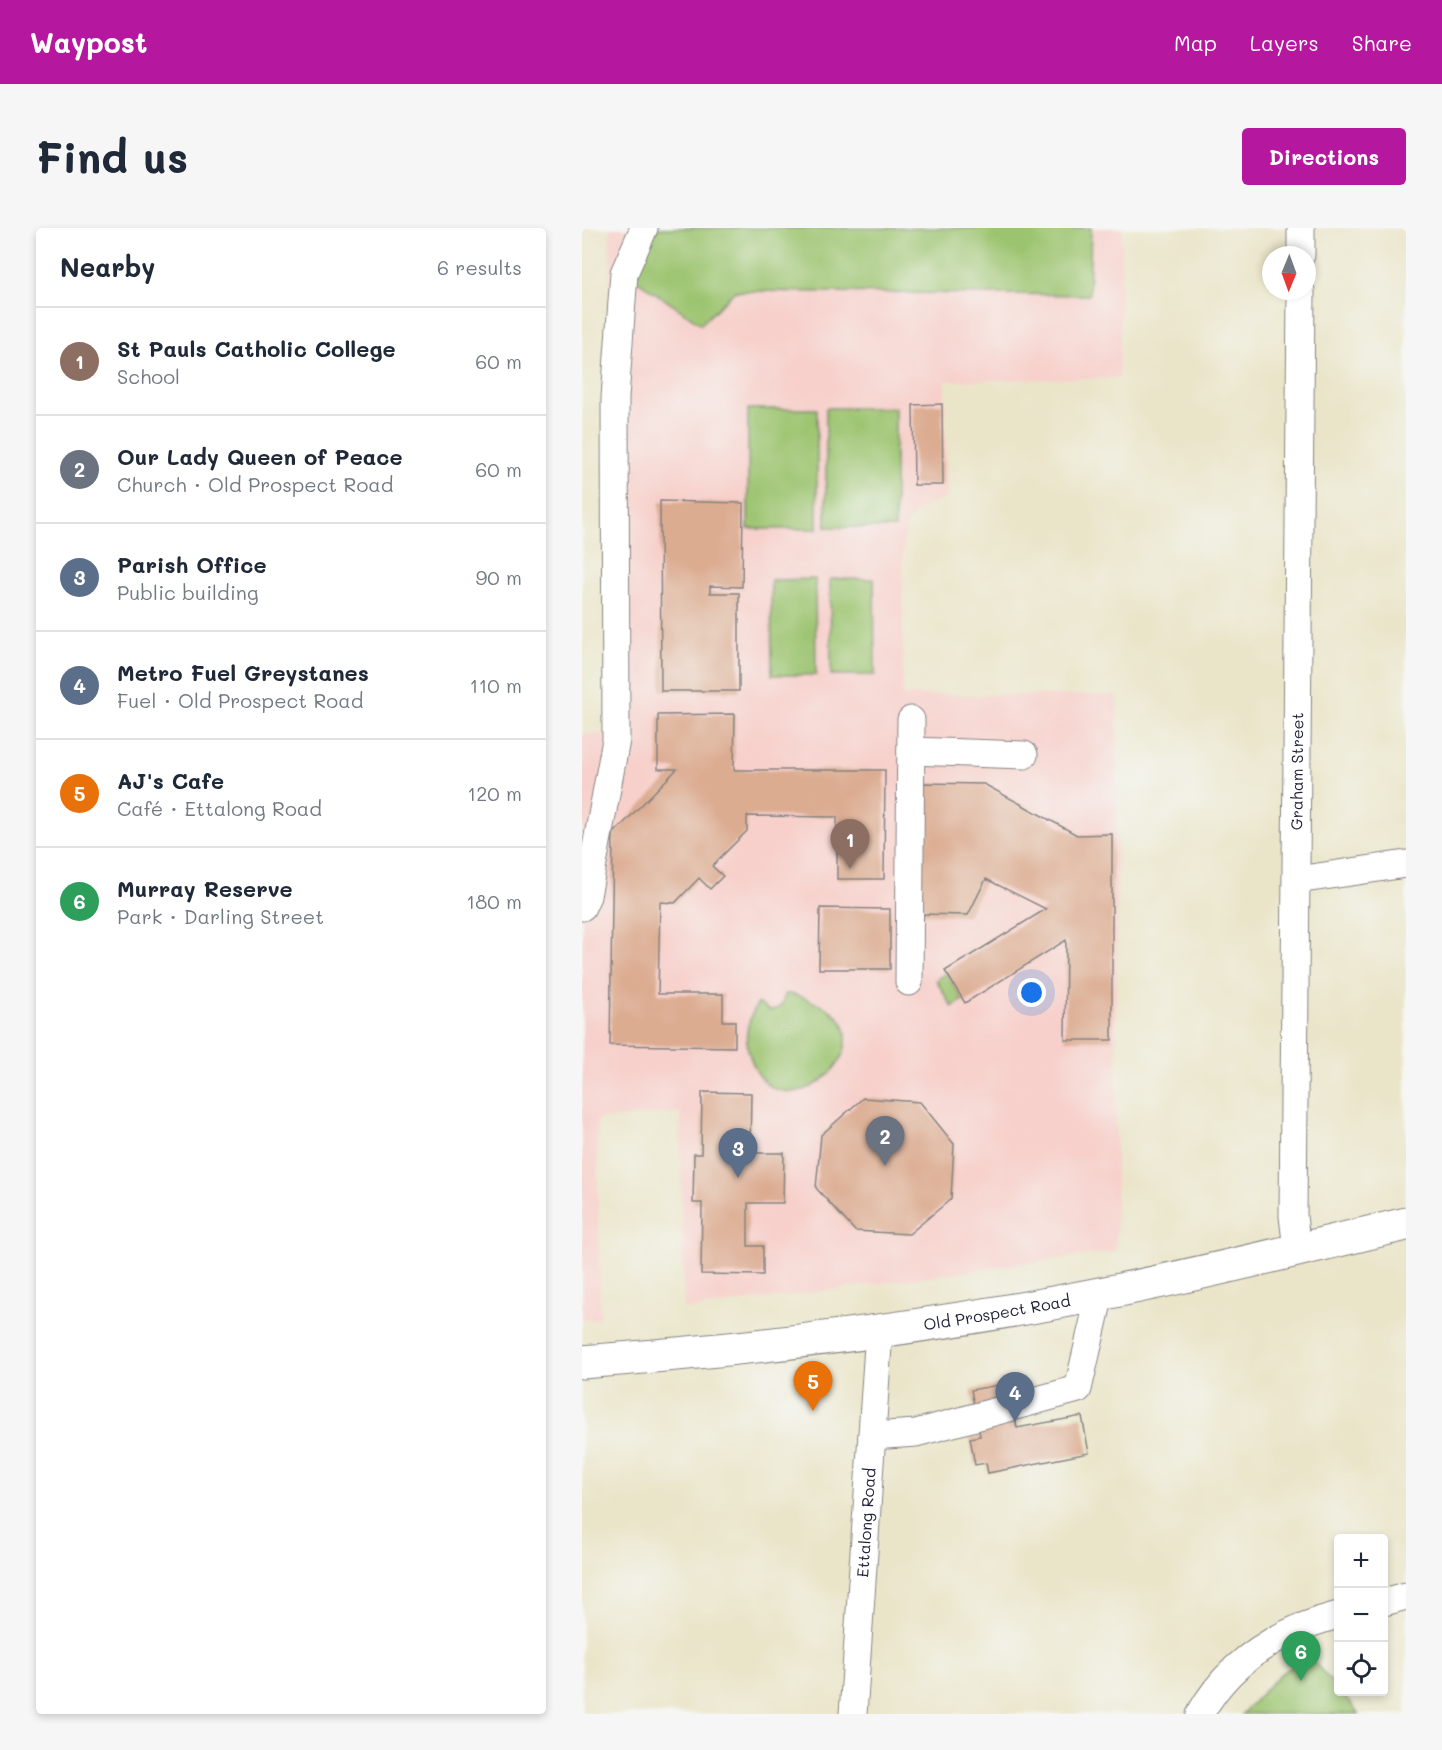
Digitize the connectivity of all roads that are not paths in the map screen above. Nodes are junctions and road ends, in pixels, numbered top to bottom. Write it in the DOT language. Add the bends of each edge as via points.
graph roads {
  1 [pos="644,228"];
  2 [pos="1301,228"];
  3 [pos="1301,246"];
  4 [pos="1301,300"];
  5 [pos="911,720"];
  6 [pos="911,751"];
  7 [pos="1024,755"];
  8 [pos="1406,864"];
  9 [pos="1298,880"];
  10 [pos="582,907"];
  11 [pos="909,982"];
  12 [pos="1406,1224"];
  13 [pos="1297,1249"];
  14 [pos="1100,1294"];
  15 [pos="879,1331"];
  16 [pos="582,1362"];
  17 [pos="872,1436"];
  18 [pos="1406,1596"];
  19 [pos="1388,1601"];
  20 [pos="1334,1615"];
  21 [pos="853,1714"];
  22 [pos="1200,1714"];
  1 -- 10 [label="street" via="624,273 615,398 616,740"];
  2 -- 3 [label="street"];
  4 -- 9 [label="street, Graham Street"];
  5 -- 6 [label="street"];
  6 -- 7 [label="street"];
  6 -- 11 [label="street"];
  8 -- 9 [label="street"];
  9 -- 13 [label="street, Graham Street" via="1293,1216"];
  12 -- 13 [label="main road, Old Prospect Road"];
  13 -- 14 [label="main road, Old Prospect Road"];
  14 -- 15 [label="main road, Old Prospect Road"];
  14 -- 17 [label="street" via="1078,1389 916,1433"];
  15 -- 16 [label="main road, Old Prospect Road"];
  15 -- 17 [label="street, Ettalong Road"];
  17 -- 21 [label="street, Ettalong Road"];
  18 -- 19 [label="street"];
  20 -- 22 [label="street" via="1299,1626 1257,1650 1226,1679"];
}
